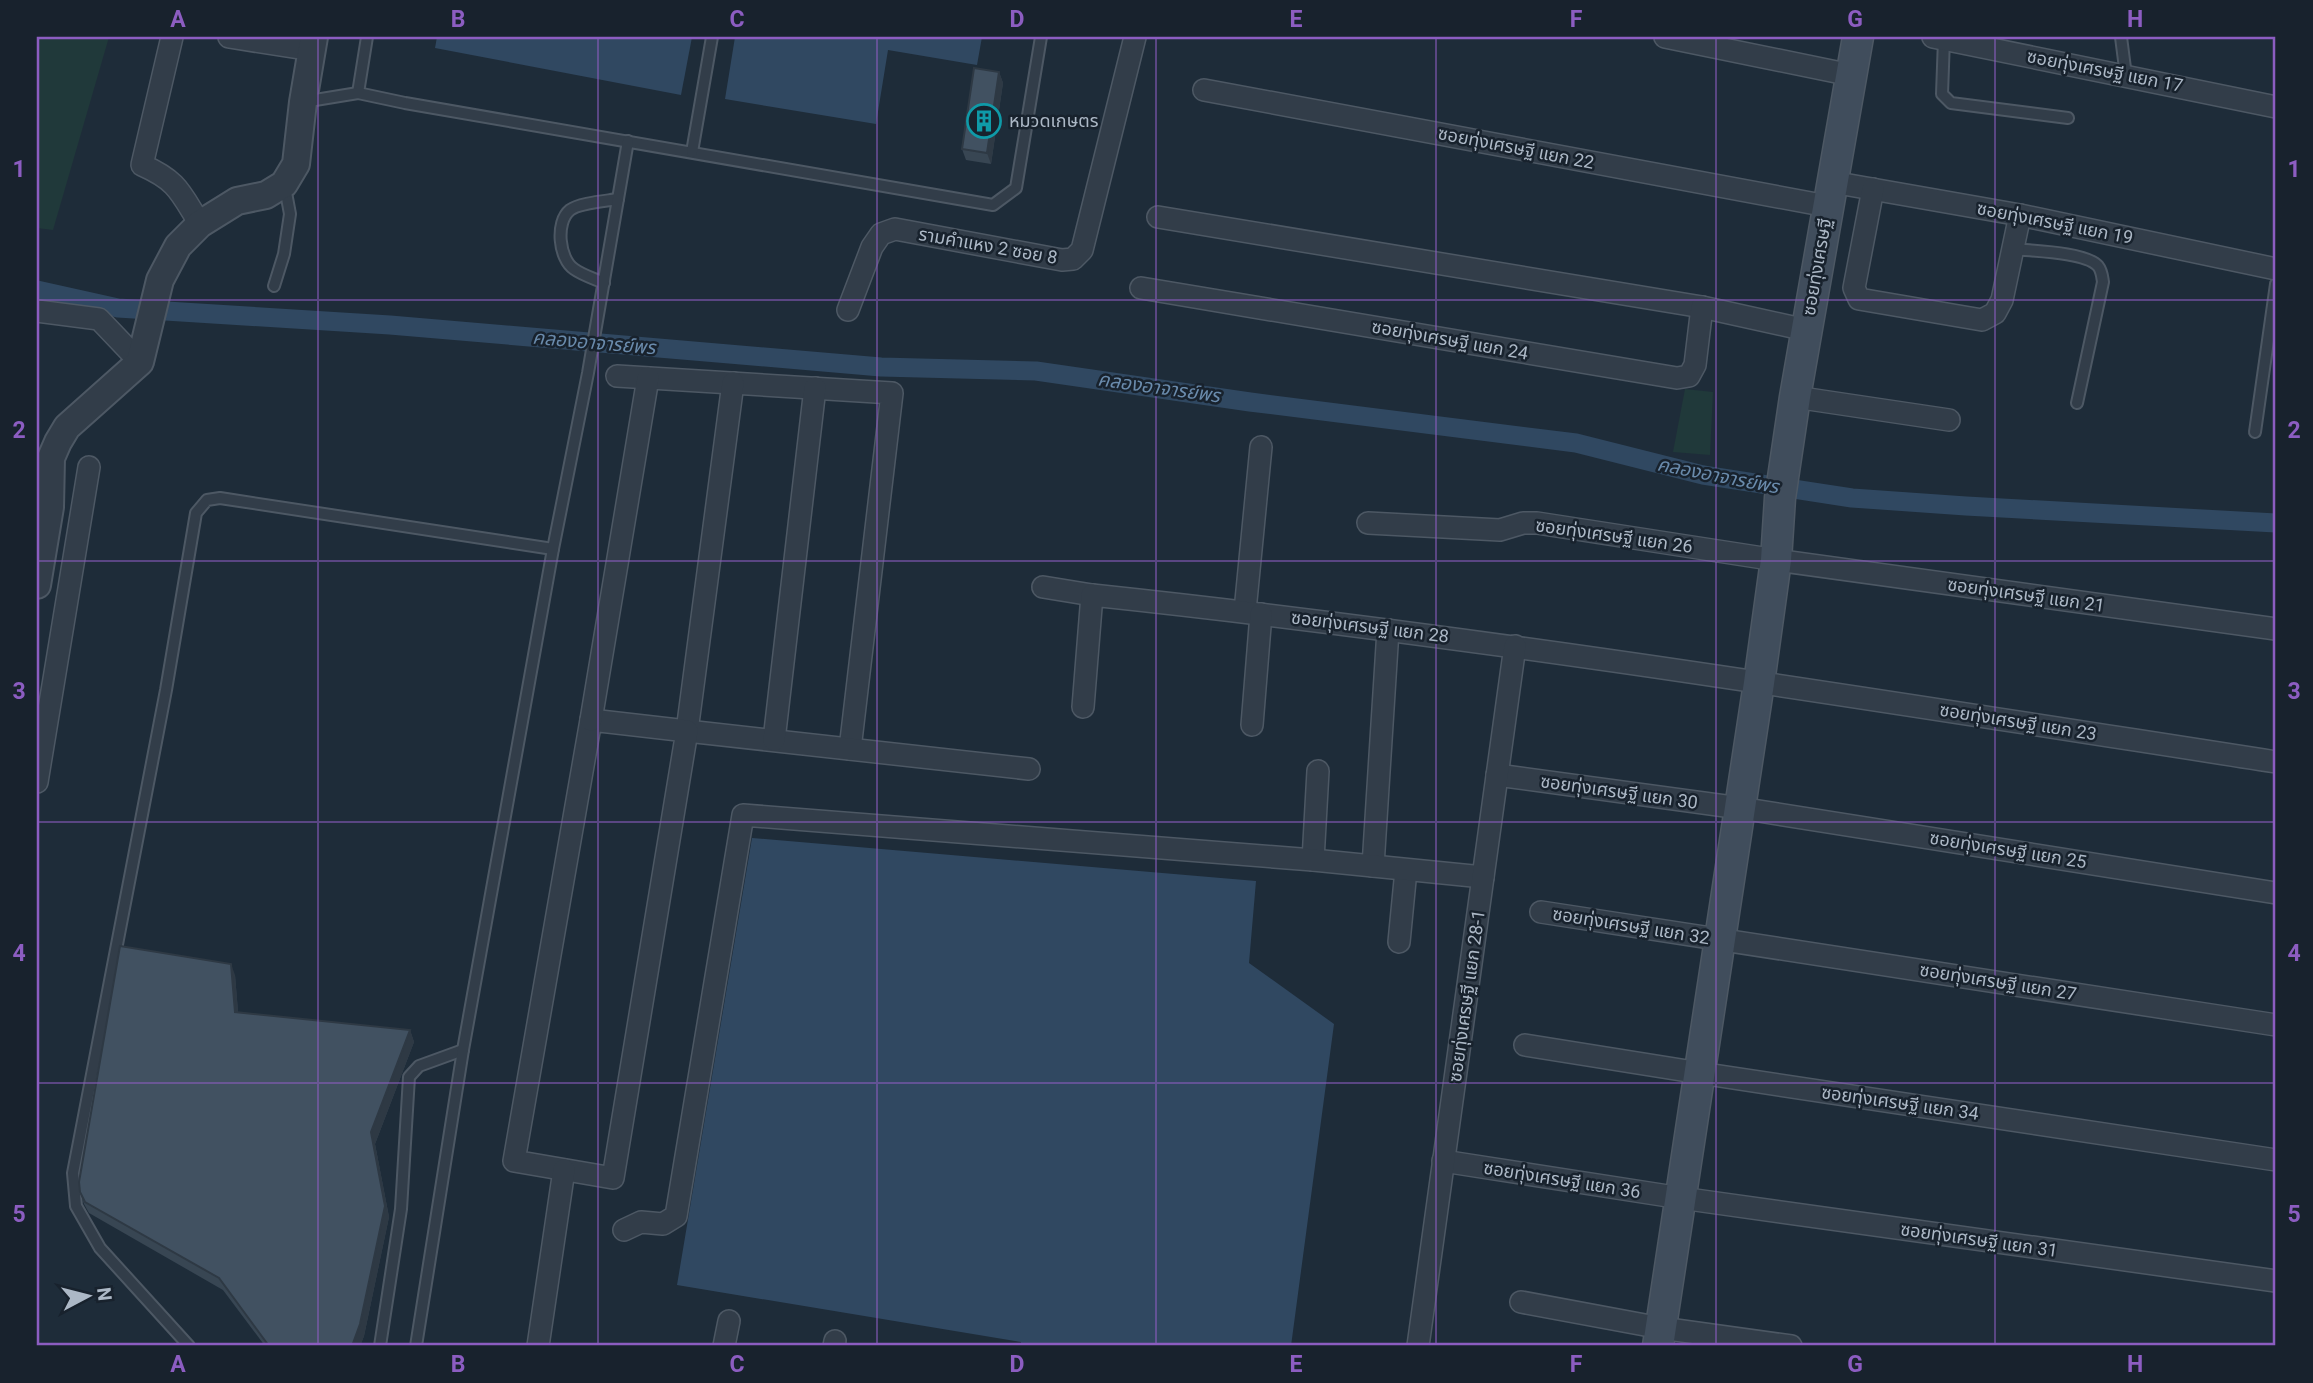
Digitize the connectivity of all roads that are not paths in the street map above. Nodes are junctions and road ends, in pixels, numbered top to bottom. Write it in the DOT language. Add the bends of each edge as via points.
graph roads {
  1 [pos="172,37"];
  2 [pos="229,37"];
  3 [pos="368,37"];
  4 [pos="712,37"];
  5 [pos="1041,37"];
  6 [pos="1135,37"];
  7 [pos="1665,37"];
  8 [pos="1858,37"];
  9 [pos="2120,37"];
  10 [pos="1939,38"];
  11 [pos="313,44"];
  12 [pos="1851,75"];
  13 [pos="2126,76"];
  14 [pos="1204,90"];
  15 [pos="358,93"];
  16 [pos="303,102"];
  17 [pos="2276,107"];
  18 [pos="2068,118"];
  19 [pos="628,141"];
  20 [pos="692,152"];
  21 [pos="284,184"];
  22 [pos="1873,189"];
  23 [pos="1830,194"];
  24 [pos="618,199"];
  25 [pos="2020,215"];
  26 [pos="1158,217"];
  27 [pos="200,224"];
  28 [pos="2012,249"];
  29 [pos="2276,269"];
  30 [pos="604,283"];
  31 [pos="2276,284"];
  32 [pos="274,286"];
  33 [pos="1141,288"];
  34 [pos="1702,307"];
  35 [pos="848,310"];
  36 [pos="37,311"];
  37 [pos="1806,330"];
  38 [pos="140,362"];
  39 [pos="617,376"];
  40 [pos="648,378"];
  41 [pos="733,383"];
  42 [pos="815,388"];
  43 [pos="1795,397"];
  44 [pos="2077,403"];
  45 [pos="1949,420"];
  46 [pos="2255,432"];
  47 [pos="1261,447"];
  48 [pos="89,467"];
  49 [pos="50,507"];
  50 [pos="81,513"];
  51 [pos="1368,523"];
  52 [pos="553,549"];
  53 [pos="1776,560"];
  54 [pos="37,585"];
  55 [pos="1043,587"];
  56 [pos="1091,596"];
  57 [pos="1253,613"];
  58 [pos="2276,629"];
  59 [pos="1388,630"];
  60 [pos="1515,646"];
  61 [pos="1759,683"];
  62 [pos="1083,707"];
  63 [pos="591,720"];
  64 [pos="1252,725"];
  65 [pos="687,731"];
  66 [pos="774,740"];
  67 [pos="850,749"];
  68 [pos="39,754"];
  69 [pos="2276,762"];
  70 [pos="1029,769"];
  71 [pos="1318,771"];
  72 [pos="1497,775"];
  73 [pos="37,782"];
  74 [pos="1740,808"];
  75 [pos="1312,860"];
  76 [pos="1373,866"];
  77 [pos="1406,870"];
  78 [pos="1483,877"];
  79 [pos="2276,893"];
  80 [pos="1541,912"];
  81 [pos="1720,940"];
  82 [pos="1399,942"];
  83 [pos="2276,1025"];
  84 [pos="1525,1045"];
  85 [pos="463,1049"];
  86 [pos="1700,1073"];
  87 [pos="2276,1160"];
  88 [pos="1443,1161"];
  89 [pos="564,1170"];
  90 [pos="1681,1198"];
  91 [pos="624,1230"];
  92 [pos="2276,1281"];
  93 [pos="1521,1302"];
  94 [pos="729,1321"];
  95 [pos="1660,1337"];
  96 [pos="190,1346"];
  97 [pos="380,1346"];
  98 [pos="416,1346"];
  99 [pos="538,1346"];
  100 [pos="724,1346"];
  101 [pos="1418,1346"];
  102 [pos="1791,1346"];
  1 -- 27 [label="street" via="142,165 176,185"];
  2 -- 11 [label="street"];
  3 -- 15 [label="lane"];
  4 -- 20 [label="lane"];
  5 -- 20 [label="lane" via="1016,188 993,205"];
  6 -- 35 [label="street, รามคำแหง 2 ซอย 8" via="1082,250 1073,259 895,229 881,234 872,247"];
  7 -- 12 [label="street"];
  8 -- 12 [label="main road, ซอยทุ่งเศรษฐี"];
  9 -- 13 [label="lane"];
  10 -- 13 [label="street, ซอยทุ่งเศรษฐี แยก 17"];
  10 -- 18 [label="lane" via="1942,94 1951,103"];
  11 -- 16 [label="street"];
  12 -- 23 [label="main road, ซอยทุ่งเศรษฐี"];
  13 -- 17 [label="street, ซอยทุ่งเศรษฐี แยก 17"];
  14 -- 23 [label="street, ซอยทุ่งเศรษฐี แยก 22"];
  15 -- 16 [label="lane"];
  15 -- 19 [label="lane"];
  16 -- 21 [label="street" via="296,164"];
  19 -- 20 [label="lane"];
  19 -- 24 [label="lane"];
  21 -- 27 [label="street" via="266,195 237,201"];
  21 -- 32 [label="lane" via="290,214"];
  22 -- 23 [label="street, ซอยทุ่งเศรษฐี แยก 19"];
  22 -- 25 [label="street, ซอยทุ่งเศรษฐี แยก 19"];
  22 -- 28 [label="street" via="1854,288 1859,299 1982,320 1995,313 2002,300"];
  23 -- 37 [label="main road, ซอยทุ่งเศรษฐี"];
  24 -- 30 [label="lane"];
  24 -- 30 [label="lane" via="572,208 562,218 563,252 572,268"];
  25 -- 28 [label="street"];
  25 -- 29 [label="street, ซอยทุ่งเศรษฐี แยก 19"];
  26 -- 34 [label="street"];
  27 -- 38 [label="street" via="178,246 160,280"];
  28 -- 44 [label="lane" via="2084,258 2097,264 2101,272 2103,282"];
  30 -- 52 [label="lane"];
  31 -- 46 [label="lane"];
  33 -- 34 [label="street, ซอยทุ่งเศรษฐี แยก 24" via="1678,378 1689,376 1695,365"];
  34 -- 37 [label="street"];
  36 -- 38 [label="street" via="99,319"];
  37 -- 43 [label="main road, ซอยทุ่งเศรษฐี"];
  38 -- 49 [label="street" via="67,427 51,458"];
  39 -- 40 [label="street"];
  40 -- 41 [label="street"];
  40 -- 63 [label="street"];
  41 -- 42 [label="street"];
  41 -- 65 [label="street"];
  42 -- 66 [label="street"];
  42 -- 67 [label="street" via="892,393"];
  43 -- 45 [label="street"];
  43 -- 53 [label="main road, ซอยทุ่งเศรษฐี"];
  47 -- 57 [label="street"];
  48 -- 50 [label="street"];
  49 -- 50 [label="street"];
  49 -- 54 [label="street"];
  50 -- 68 [label="street"];
  51 -- 53 [label="street, ซอยทุ่งเศรษฐี แยก 26" via="1500,530 1537,523"];
  52 -- 85 [label="lane"];
  52 -- 96 [label="lane" via="220,498 207,500 197,513 73,1173 76,1206 100,1248"];
  53 -- 58 [label="street, ซอยทุ่งเศรษฐี แยก 21"];
  53 -- 61 [label="main road, ซอยทุ่งเศรษฐี"];
  55 -- 56 [label="street, ซอยทุ่งเศรษฐี แยก 28"];
  56 -- 57 [label="street, ซอยทุ่งเศรษฐี แยก 28"];
  56 -- 62 [label="street"];
  57 -- 59 [label="street, ซอยทุ่งเศรษฐี แยก 28"];
  57 -- 64 [label="street"];
  59 -- 60 [label="street, ซอยทุ่งเศรษฐี แยก 28"];
  59 -- 76 [label="street"];
  60 -- 61 [label="street, ซอยทุ่งเศรษฐี แยก 28"];
  60 -- 72 [label="street, ซอยทุ่งเศรษฐี แยก 28-1"];
  61 -- 69 [label="street, ซอยทุ่งเศรษฐี แยก 23"];
  61 -- 74 [label="main road, ซอยทุ่งเศรษฐี"];
  63 -- 65 [label="street"];
  63 -- 89 [label="street" via="514,1161"];
  65 -- 66 [label="street"];
  65 -- 89 [label="street" via="613,1178"];
  66 -- 67 [label="street"];
  67 -- 70 [label="street"];
  68 -- 73 [label="street"];
  71 -- 75 [label="street"];
  72 -- 74 [label="street, ซอยทุ่งเศรษฐี แยก 30"];
  72 -- 78 [label="street, ซอยทุ่งเศรษฐี แยก 28-1"];
  74 -- 79 [label="street, ซอยทุ่งเศรษฐี แยก 25"];
  74 -- 81 [label="main road, ซอยทุ่งเศรษฐี"];
  75 -- 76 [label="street"];
  75 -- 91 [label="street" via="743,815 676,1216 663,1224 641,1222"];
  76 -- 77 [label="street"];
  77 -- 78 [label="street"];
  77 -- 82 [label="street"];
  78 -- 88 [label="street, ซอยทุ่งเศรษฐี แยก 28-1"];
  80 -- 81 [label="street, ซอยทุ่งเศรษฐี แยก 32"];
  81 -- 83 [label="street, ซอยทุ่งเศรษฐี แยก 27"];
  81 -- 86 [label="main road, ซอยทุ่งเศรษฐี"];
  84 -- 86 [label="street, ซอยทุ่งเศรษฐี แยก 34"];
  85 -- 97 [label="lane" via="419,1066 409,1077 401,1209"];
  85 -- 98 [label="lane"];
  86 -- 87 [label="street, ซอยทุ่งเศรษฐี แยก 34"];
  86 -- 90 [label="main road, ซอยทุ่งเศรษฐี"];
  88 -- 90 [label="street, ซอยทุ่งเศรษฐี แยก 36"];
  88 -- 101 [label="street, ซอยทุ่งเศรษฐี แยก 28-1"];
  89 -- 99 [label="street"];
  90 -- 92 [label="street, ซอยทุ่งเศรษฐี แยก 31"];
  90 -- 95 [label="main road, ซอยทุ่งเศรษฐี"];
  93 -- 95 [label="street"];
  94 -- 100 [label="street"];
  95 -- 102 [label="street"];
}
